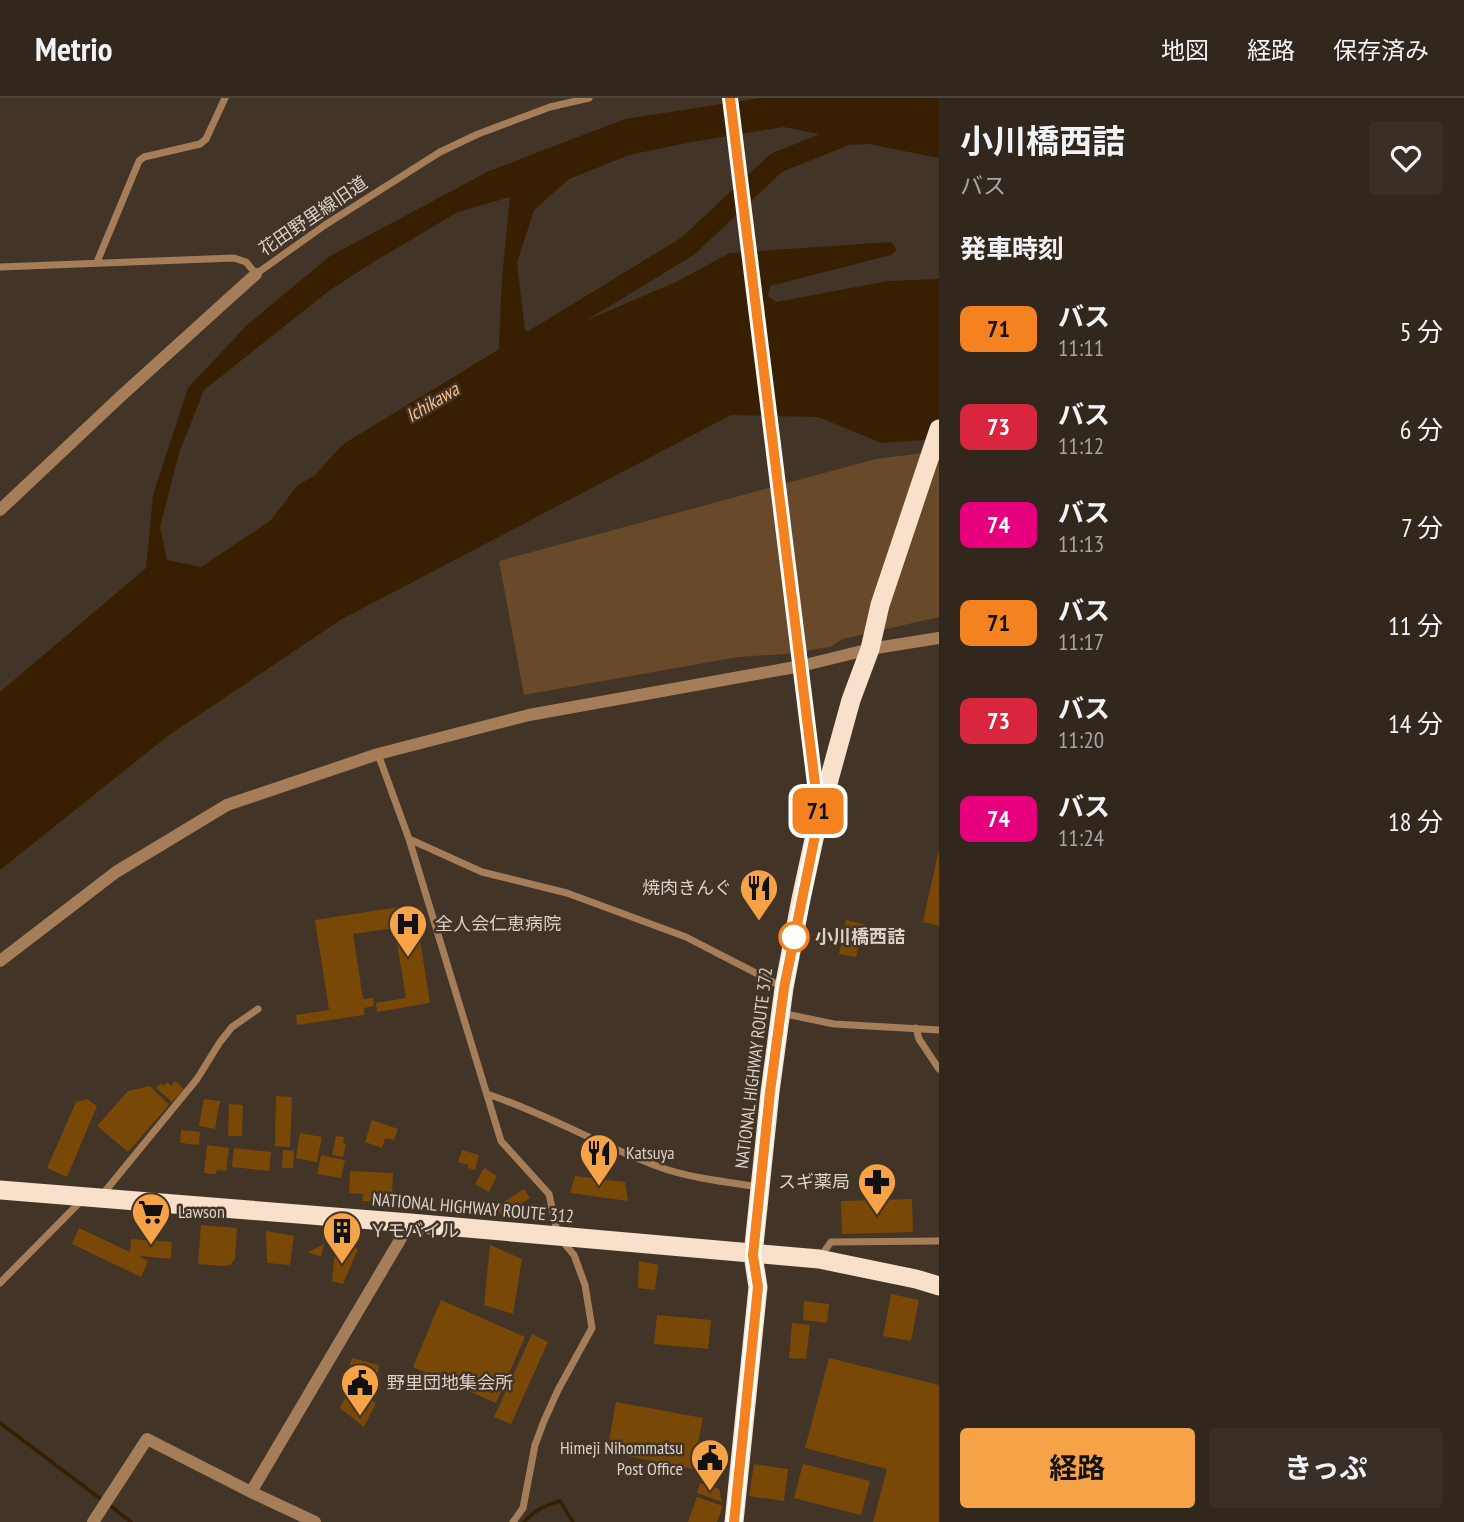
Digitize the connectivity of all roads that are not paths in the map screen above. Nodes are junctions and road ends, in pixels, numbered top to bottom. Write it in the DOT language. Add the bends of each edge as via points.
graph roads {
  1 [pos="225,98"];
  2 [pos="589,98"];
  3 [pos="730,98"];
  4 [pos="97,262"];
  5 [pos="0,267"];
  6 [pos="256,274"];
  7 [pos="939,429"];
  8 [pos="0,510"];
  9 [pos="939,638"];
  10 [pos="870,649"];
  11 [pos="801,661"];
  12 [pos="378,754"];
  13 [pos="819,816"];
  14 [pos="409,839"];
  15 [pos="0,961"];
  16 [pos="784,988"];
  17 [pos="258,1009"];
  18 [pos="780,1012"];
  19 [pos="916,1028"];
  20 [pos="939,1030"];
  21 [pos="939,1069"];
  22 [pos="487,1094"];
  23 [pos="760,1187"];
  24 [pos="0,1190"];
  25 [pos="93,1197"];
  26 [pos="410,1223"];
  27 [pos="558,1236"];
  28 [pos="939,1241"];
  29 [pos="753,1255"];
  30 [pos="819,1259"];
  31 [pos="0,1283"];
  32 [pos="939,1286"];
  33 [pos="251,1492"];
  34 [pos="93,1522"];
  35 [pos="314,1522"];
  36 [pos="513,1522"];
  37 [pos="734,1522"];
  1 -- 4 [label="street" via="200,144 139,161"];
  2 -- 6 [label="street, 花田野里線旧道" via="550,107 440,152"];
  3 -- 11 [label="street"];
  4 -- 5 [label="street, 花田野里線旧道"];
  4 -- 6 [label="street, 花田野里線旧道" via="234,258 246,262"];
  6 -- 8 [label="street"];
  7 -- 10 [label="highway, NATIONAL HIGHWAY ROUTE 372" via="880,605"];
  9 -- 10 [label="street"];
  10 -- 11 [label="street"];
  10 -- 13 [label="highway, NATIONAL HIGHWAY ROUTE 372"];
  11 -- 12 [label="street" via="529,715"];
  11 -- 13 [label="street"];
  12 -- 14 [label="street"];
  12 -- 15 [label="street" via="227,805 116,872"];
  13 -- 16 [label="highway, NATIONAL HIGHWAY ROUTE 372"];
  14 -- 16 [label="street" via="482,872 566,893 686,937"];
  14 -- 22 [label="street"];
  16 -- 18 [label="highway, NATIONAL HIGHWAY ROUTE 372"];
  17 -- 25 [label="street" via="232,1027 197,1079"];
  18 -- 19 [label="street" via="834,1024"];
  18 -- 23 [label="highway, NATIONAL HIGHWAY ROUTE 372"];
  19 -- 20 [label="street"];
  19 -- 21 [label="street"];
  22 -- 23 [label="street" via="666,1169"];
  22 -- 27 [label="street" via="502,1141 549,1194"];
  23 -- 29 [label="highway, NATIONAL HIGHWAY ROUTE 372"];
  24 -- 25 [label="highway, NATIONAL HIGHWAY ROUTE 312"];
  25 -- 26 [label="highway, NATIONAL HIGHWAY ROUTE 312"];
  25 -- 31 [label="street"];
  26 -- 27 [label="highway, NATIONAL HIGHWAY ROUTE 312"];
  26 -- 33 [label="street"];
  27 -- 29 [label="highway, NATIONAL HIGHWAY ROUTE 312"];
  27 -- 36 [label="street" via="574,1255 582,1275 592,1328 544,1421 523,1508"];
  28 -- 30 [label="street" via="831,1242"];
  29 -- 30 [label="highway, NATIONAL HIGHWAY ROUTE 312"];
  29 -- 37 [label="highway, NATIONAL HIGHWAY ROUTE 372" via="758,1287"];
  30 -- 32 [label="highway, NATIONAL HIGHWAY ROUTE 312"];
  33 -- 34 [label="street" via="147,1439"];
  33 -- 35 [label="street"];
}
